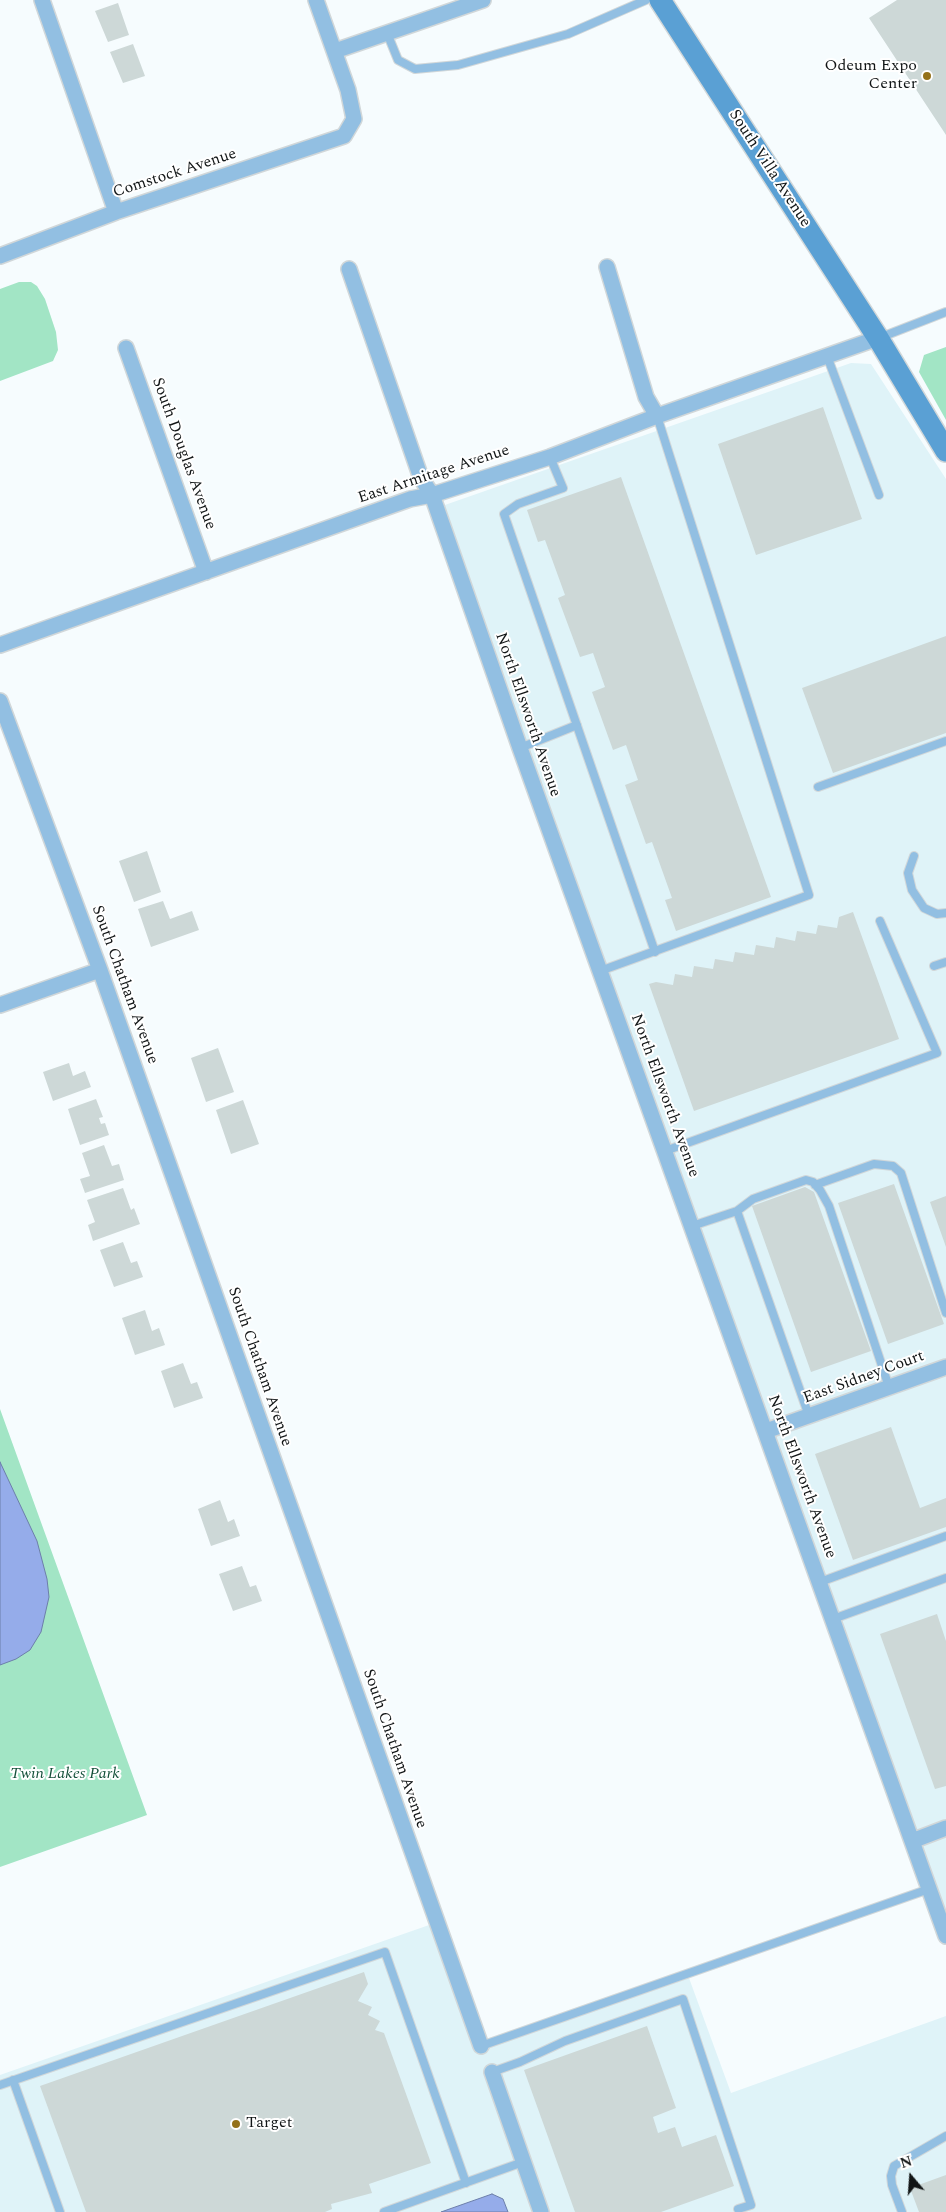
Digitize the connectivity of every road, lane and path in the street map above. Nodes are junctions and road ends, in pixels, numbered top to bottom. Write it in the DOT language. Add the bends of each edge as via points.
graph roads {
  1 [pos="42,0"];
  2 [pos="316,0"];
  3 [pos="483,0"];
  4 [pos="646,0"];
  5 [pos="660,0"];
  6 [pos="387,33"];
  7 [pos="335,51"];
  8 [pos="116,212"];
  9 [pos="0,256"];
  10 [pos="607,267"];
  11 [pos="349,269"];
  12 [pos="946,312"];
  13 [pos="878,338"];
  14 [pos="126,348"];
  15 [pos="828,356"];
  16 [pos="657,416"];
  17 [pos="946,451"];
  18 [pos="550,456"];
  19 [pos="432,495"];
  20 [pos="879,495"];
  21 [pos="206,572"];
  22 [pos="0,645"];
  23 [pos="0,701"];
  24 [pos="577,725"];
  25 [pos="946,741"];
  26 [pos="520,748"];
  27 [pos="818,787"];
  28 [pos="914,856"];
  29 [pos="946,913"];
  30 [pos="880,921"];
  31 [pos="655,952"];
  32 [pos="946,962"];
  33 [pos="934,966"];
  34 [pos="100,970"];
  35 [pos="600,972"];
  36 [pos="0,1005"];
  37 [pos="665,1151"];
  38 [pos="815,1184"];
  39 [pos="737,1211"];
  40 [pos="692,1226"];
  41 [pos="946,1313"];
  42 [pos="946,1367"];
  43 [pos="889,1387"];
  44 [pos="809,1416"];
  45 [pos="766,1431"];
  46 [pos="946,1536"];
  47 [pos="946,1578"];
  48 [pos="820,1582"];
  49 [pos="833,1619"];
  50 [pos="946,1828"];
  51 [pos="912,1841"];
  52 [pos="929,1889"];
  53 [pos="946,1936"];
  54 [pos="481,2046"];
  55 [pos="492,2072"];
  56 [pos="13,2080"];
  57 [pos="0,2085"];
  58 [pos="946,2136"];
  59 [pos="524,2162"];
  60 [pos="466,2183"];
  61 [pos="738,2211"];
  62 [pos="60,2212"];
  63 [pos="384,2212"];
  64 [pos="541,2212"];
  65 [pos="730,2212"];
  66 [pos="902,2212"];
  1 -- 8 [label="street"];
  2 -- 7 [label="street"];
  3 -- 6 [label="street"];
  4 -- 6 [label="lane" via="568,34 458,66 416,69 398,60"];
  5 -- 13 [label="main road, South Villa Avenue"];
  6 -- 7 [label="street"];
  7 -- 8 [label="street, Comstock Avenue" via="354,119 344,136"];
  8 -- 9 [label="street, Comstock Avenue"];
  10 -- 16 [label="street" via="646,397"];
  11 -- 19 [label="street, North Ellsworth Avenue" via="421,478"];
  12 -- 13 [label="lane"];
  13 -- 15 [label="street, East Armitage Avenue"];
  13 -- 17 [label="main road, South Villa Avenue"];
  14 -- 21 [label="street, South Douglas Avenue"];
  15 -- 16 [label="street, East Armitage Avenue"];
  15 -- 20 [label="lane"];
  16 -- 18 [label="street, East Armitage Avenue"];
  16 -- 31 [label="lane" via="809,895"];
  18 -- 19 [label="street, East Armitage Avenue"];
  18 -- 24 [label="lane" via="563,488 518,504 504,514"];
  19 -- 21 [label="street, East Armitage Avenue" via="410,499"];
  19 -- 26 [label="street, North Ellsworth Avenue"];
  21 -- 22 [label="street, East Armitage Avenue"];
  23 -- 34 [label="street, South Chatham Avenue"];
  24 -- 26 [label="lane"];
  24 -- 31 [label="lane"];
  25 -- 27 [label="lane"];
  26 -- 35 [label="street, North Ellsworth Avenue"];
  28 -- 29 [label="lane" via="908,873 912,890 924,908 937,914"];
  30 -- 37 [label="lane" via="937,1053"];
  31 -- 35 [label="lane"];
  32 -- 33 [label="lane"];
  34 -- 36 [label="street"];
  34 -- 54 [label="street, South Chatham Avenue"];
  35 -- 37 [label="street, North Ellsworth Avenue"];
  37 -- 40 [label="street, North Ellsworth Avenue"];
  38 -- 39 [label="lane" via="806,1180 753,1199"];
  38 -- 41 [label="lane" via="874,1164 893,1166 901,1173"];
  38 -- 43 [label="lane" via="829,1206"];
  39 -- 40 [label="lane"];
  39 -- 44 [label="lane"];
  40 -- 45 [label="street, North Ellsworth Avenue"];
  42 -- 43 [label="street, East Sidney Court"];
  43 -- 44 [label="street, East Sidney Court"];
  44 -- 45 [label="street, East Sidney Court"];
  45 -- 48 [label="street, North Ellsworth Avenue"];
  46 -- 48 [label="lane"];
  47 -- 49 [label="lane"];
  48 -- 49 [label="street, North Ellsworth Avenue"];
  49 -- 51 [label="street, North Ellsworth Avenue"];
  50 -- 51 [label="street"];
  51 -- 52 [label="street, North Ellsworth Avenue"];
  52 -- 53 [label="street, North Ellsworth Avenue"];
  52 -- 54 [label="lane"];
  55 -- 59 [label="street"];
  55 -- 61 [label="lane" via="565,2041 683,2000 752,2205"];
  56 -- 57 [label="lane"];
  56 -- 60 [label="lane" via="385,1952"];
  56 -- 62 [label="lane"];
  58 -- 66 [label="lane" via="894,2166 892,2185"];
  59 -- 60 [label="lane"];
  59 -- 64 [label="street"];
  60 -- 63 [label="lane"];
  61 -- 65 [label="lane"];
}
